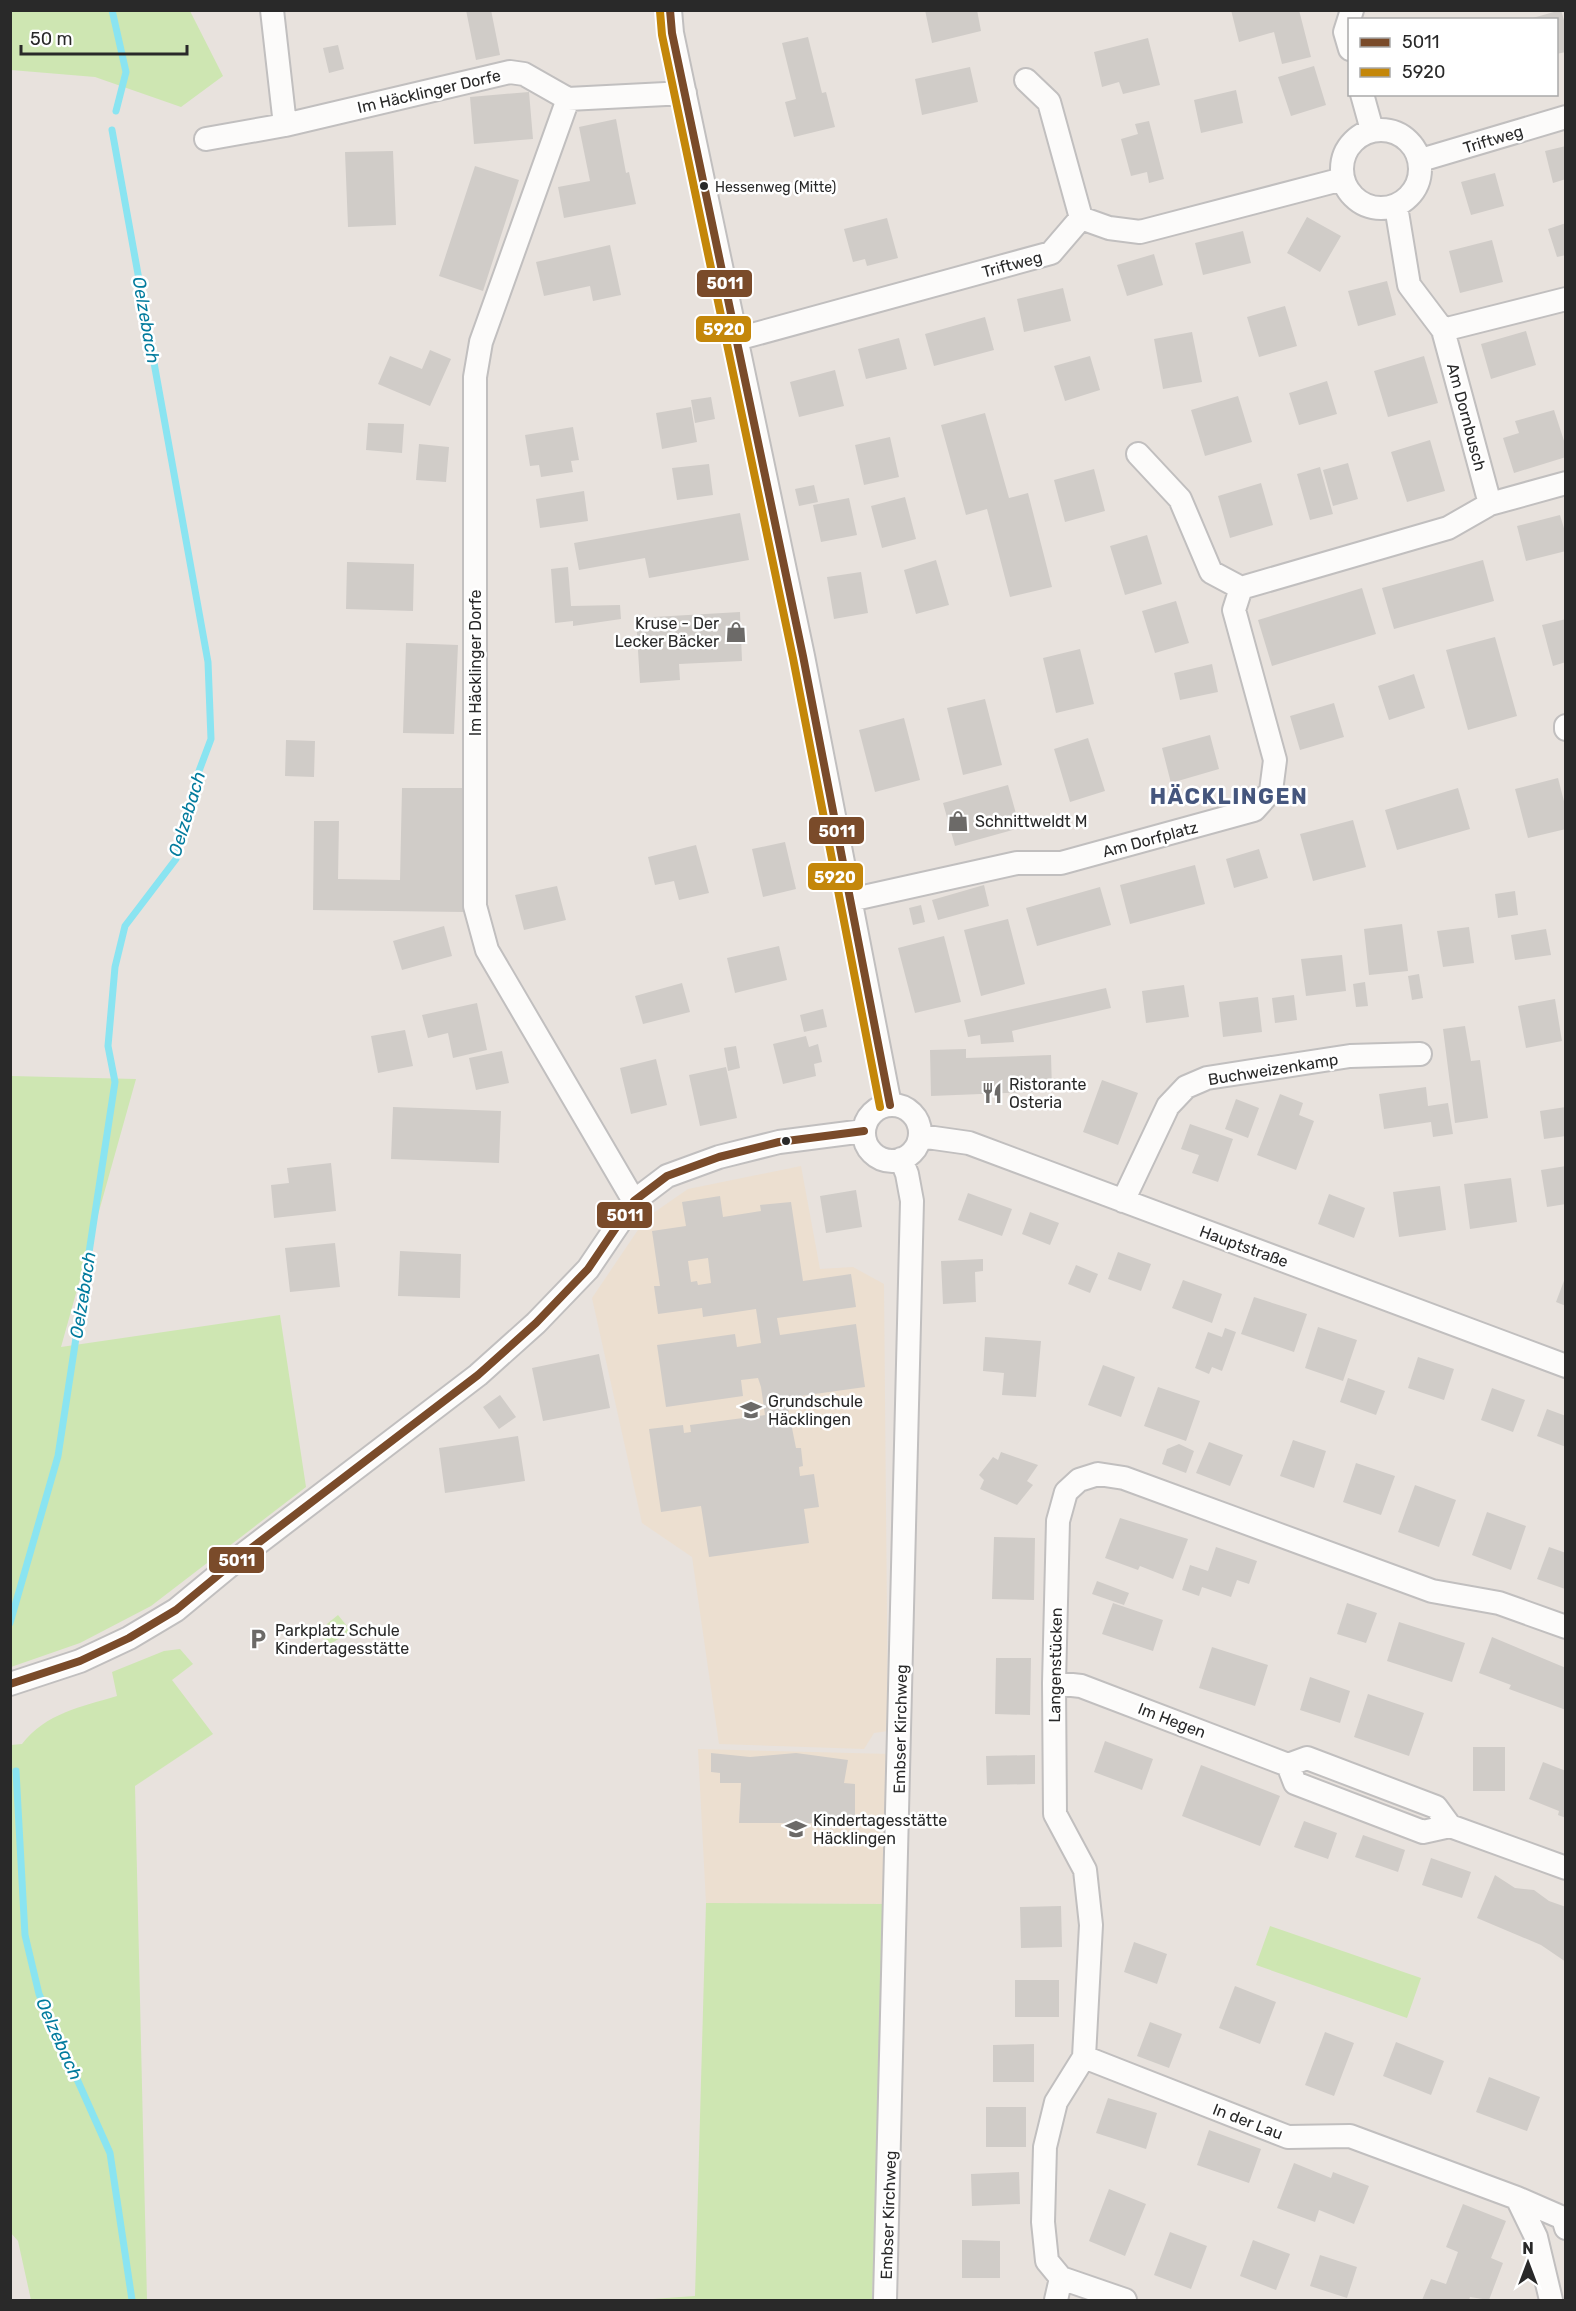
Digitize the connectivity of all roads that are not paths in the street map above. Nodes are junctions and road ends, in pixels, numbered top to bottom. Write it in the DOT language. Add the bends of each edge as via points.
graph roads {
  1 [pos="272,10"];
  2 [pos="670,10"];
  3 [pos="1348,23"];
  4 [pos="1348,42"];
  5 [pos="1026,80"];
  6 [pos="685,93"];
  7 [pos="1363,96"];
  8 [pos="568,99"];
  9 [pos="1566,117"];
  10 [pos="285,125"];
  11 [pos="1372,130"];
  12 [pos="206,139"];
  13 [pos="1420,160"];
  14 [pos="1343,179"];
  15 [pos="1396,206"];
  16 [pos="1081,218"];
  17 [pos="1566,298"];
  18 [pos="1443,330"];
  19 [pos="737,339"];
  20 [pos="1138,454"];
  21 [pos="1566,483"];
  22 [pos="1490,504"];
  23 [pos="1241,588"];
  24 [pos="850,900"];
  25 [pos="1420,1054"];
  26 [pos="890,1105"];
  27 [pos="864,1131"];
  28 [pos="920,1136"];
  29 [pos="901,1159"];
  30 [pos="634,1201"];
  31 [pos="1124,1201"];
  32 [pos="1566,1366"];
  33 [pos="1566,1627"];
  34 [pos="1054,1683"];
  35 [pos="10,1684"];
  36 [pos="1566,1868"];
  37 [pos="1084,2057"];
  38 [pos="1517,2198"];
  39 [pos="1566,2228"];
  40 [pos="1061,2278"];
  41 [pos="885,2301"];
  42 [pos="1056,2301"];
  43 [pos="1125,2301"];
  44 [pos="1551,2301"];
  1 -- 10 [label="street"];
  2 -- 6 [label="street"];
  3 -- 4 [label="street"];
  5 -- 16 [label="street" via="1049,102"];
  6 -- 8 [label="street"];
  6 -- 19 [label="street"];
  7 -- 11 [label="street"];
  8 -- 10 [label="street, Im Häcklinger Dorfe" via="524,74 510,72"];
  8 -- 30 [label="street, Im Häcklinger Dorfe" via="481,342 475,377 475,906 487,950"];
  9 -- 13 [label="street, Triftweg"];
  10 -- 12 [label="street, Im Häcklinger Dorfe"];
  11 -- 13 [label="street" via="1390,130 1408,139"];
  11 -- 14 [label="street" via="1360,135 1344,154"];
  13 -- 15 [label="street" via="1417,187"];
  14 -- 15 [label="street" via="1347,189 1364,204 1374,208"];
  14 -- 16 [label="street" via="1140,232 1109,228"];
  15 -- 18 [label="street, Am Dornbusch" via="1409,285"];
  16 -- 19 [label="street, Triftweg" via="1051,253"];
  17 -- 18 [label="street"];
  18 -- 22 [label="street, Am Dornbusch"];
  19 -- 24 [label="street"];
  20 -- 23 [label="street" via="1180,499 1211,572"];
  21 -- 22 [label="street"];
  22 -- 23 [label="street" via="1448,528"];
  23 -- 24 [label="street, Am Dorfplatz" via="1234,610 1275,760 1271,791 1254,810 1060,863 1017,863"];
  24 -- 26 [label="street"];
  25 -- 31 [label="street, Buchweizenkamp" via="1350,1056 1207,1078 1186,1088 1168,1106"];
  26 -- 27 [label="street" via="875,1110"];
  26 -- 28 [label="street" via="912,1113"];
  27 -- 29 [label="street" via="864,1140 875,1155 892,1161"];
  27 -- 30 [label="street" via="779,1142 718,1157 667,1176"];
  28 -- 29 [label="street" via="911,1153"];
  28 -- 31 [label="street, Hauptstraße" via="969,1143"];
  29 -- 41 [label="street, Embser Kirchweg" via="912,1201"];
  30 -- 35 [label="street" via="588,1269 486,1368 176,1610 81,1661"];
  31 -- 32 [label="street, Hauptstraße"];
  33 -- 34 [label="street, Langenstücken" via="1499,1604 1432,1591 1124,1478 1098,1474 1079,1480 1061,1503"];
  34 -- 36 [label="street, Im Hegen" via="1081,1686 1288,1765 1295,1783 1424,1832 1450,1826"];
  34 -- 37 [label="street, Langenstücken" via="1055,1814 1085,1870 1091,1925"];
  37 -- 38 [label="street, In der Lau" via="1288,2137 1350,2136"];
  37 -- 40 [label="street, Langenstücken" via="1056,2102 1045,2147 1043,2222 1047,2261"];
  38 -- 39 [label="street, In der Lau" via="1563,2218"];
  38 -- 44 [label="street" via="1536,2237"];
  40 -- 42 [label="street"];
  40 -- 43 [label="street"];
}
